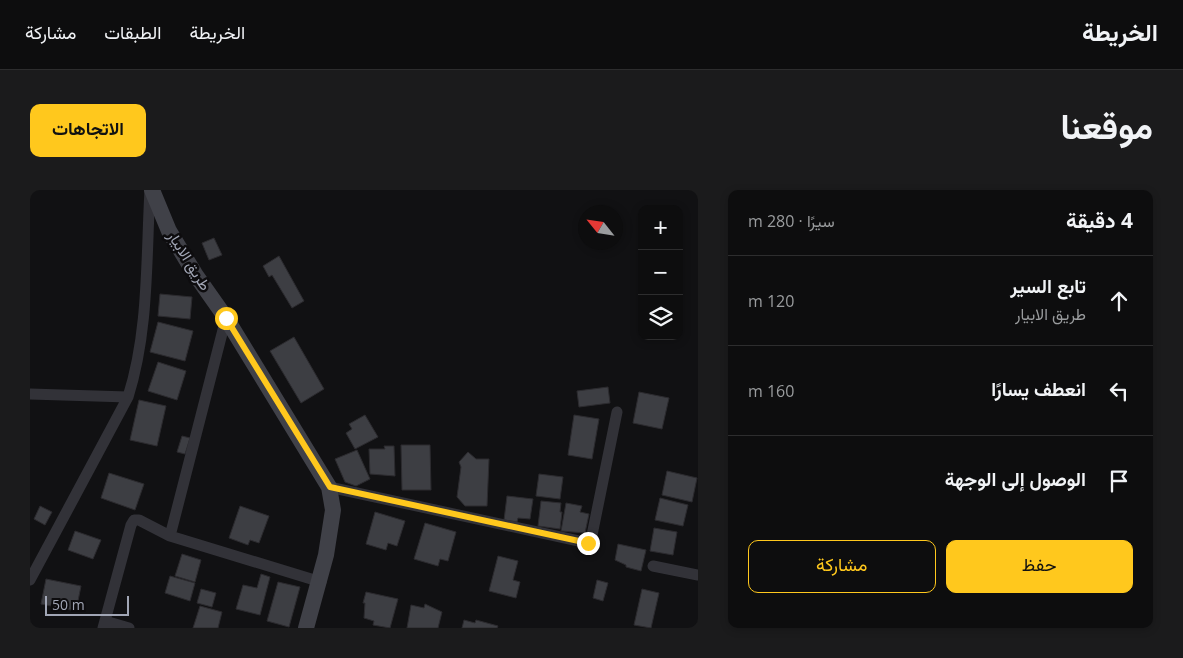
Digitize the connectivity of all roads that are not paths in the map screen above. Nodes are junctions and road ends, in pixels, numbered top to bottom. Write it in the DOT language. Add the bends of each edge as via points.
graph roads {
  1 [pos="151,190"];
  2 [pos="226,318"];
  3 [pos="30,394"];
  4 [pos="128,397"];
  5 [pos="617,412"];
  6 [pos="330,487"];
  7 [pos="170,536"];
  8 [pos="653,566"];
  9 [pos="698,575"];
  10 [pos="30,580"];
  11 [pos="321,582"];
  12 [pos="104,624"];
  13 [pos="129,628"];
  14 [pos="306,628"];
  1 -- 2 [label="main road, طريق الابيار" via="169,231"];
  1 -- 4 [label="street" via="142,344"];
  2 -- 6 [label="main road, طريق الابيار"];
  2 -- 7 [label="street"];
  3 -- 4 [label="street"];
  4 -- 10 [label="street"];
  5 -- 6 [label="street" via="588,543"];
  6 -- 11 [label="main road, طريق الابيار" via="333,510"];
  7 -- 11 [label="street"];
  7 -- 12 [label="street" via="134,520"];
  8 -- 9 [label="street"];
  11 -- 14 [label="main road, طريق الابيار"];
  12 -- 13 [label="street"];
}
